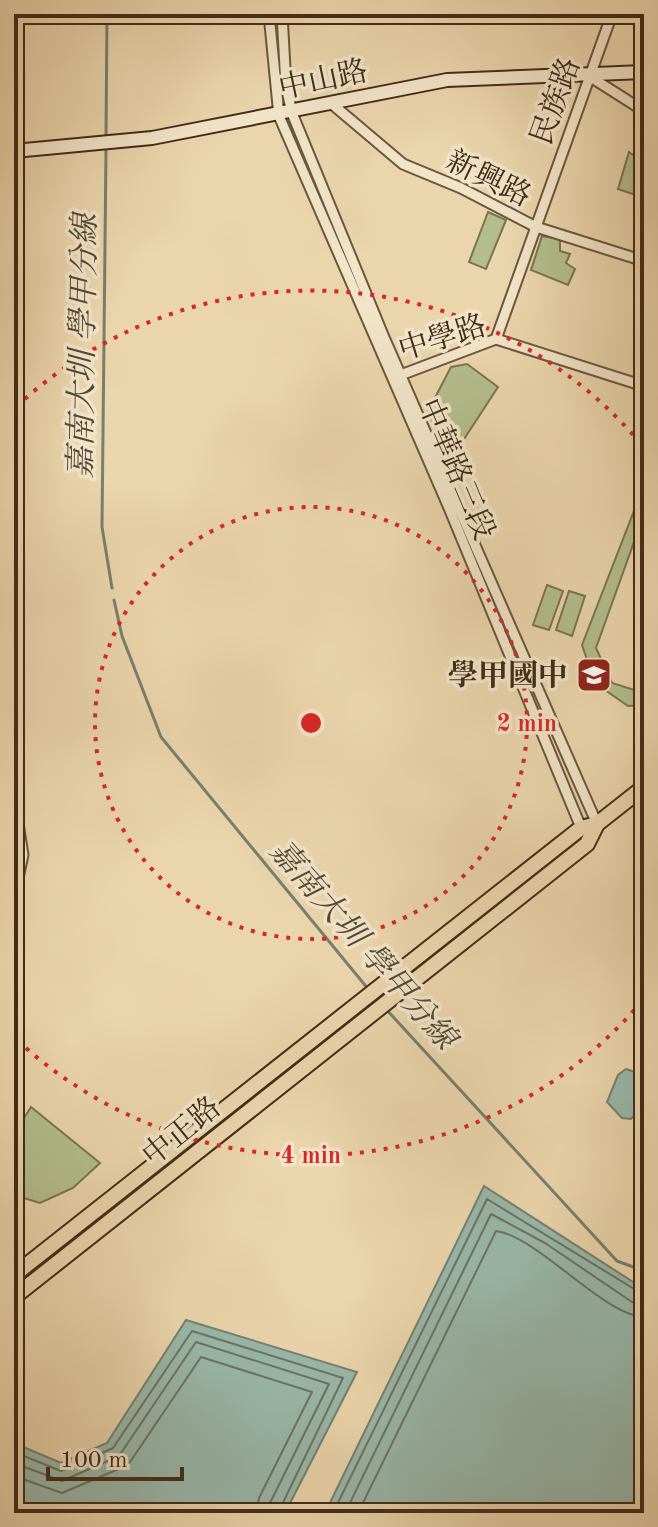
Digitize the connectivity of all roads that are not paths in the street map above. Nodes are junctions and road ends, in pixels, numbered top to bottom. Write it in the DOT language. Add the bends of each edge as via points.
graph roads {
  1 [pos="269,14"];
  2 [pos="282,14"];
  3 [pos="612,14"];
  4 [pos="644,72"];
  5 [pos="589,76"];
  6 [pos="332,104"];
  7 [pos="644,111"];
  8 [pos="286,114"];
  9 [pos="14,151"];
  10 [pos="536,227"];
  11 [pos="644,261"];
  12 [pos="496,339"];
  13 [pos="397,376"];
  14 [pos="644,386"];
  15 [pos="644,787"];
  16 [pos="14,798"];
  17 [pos="597,824"];
  18 [pos="581,828"];
  19 [pos="587,844"];
  20 [pos="14,897"];
  21 [pos="378,997"];
  22 [pos="14,1275"];
  23 [pos="14,1297"];
  1 -- 8 [label="street"];
  2 -- 8 [label="street"];
  3 -- 5 [label="street, 民族路"];
  4 -- 5 [label="main road, 中山路"];
  5 -- 6 [label="main road, 中山路" via="447,80"];
  5 -- 7 [label="street"];
  5 -- 10 [label="street, 民族路"];
  6 -- 8 [label="main road, 中山路"];
  6 -- 10 [label="street, 新興路" via="403,164"];
  8 -- 9 [label="main road, 中山路" via="152,138"];
  8 -- 13 [label="street, 中華路三段"];
  10 -- 11 [label="street, 新興路"];
  10 -- 12 [label="street, 民族路"];
  12 -- 13 [label="street, 中學路"];
  12 -- 14 [label="street, 中學路"];
  13 -- 17 [label="street, 中華路三段"];
  13 -- 18 [label="street, 中華路三段"];
  15 -- 17 [label="main road"];
  16 -- 20 [label="street" via="23,855"];
  17 -- 18 [label="main road"];
  17 -- 19 [label="main road"];
  18 -- 19 [label="street, 中華路三段"];
  18 -- 21 [label="main road, 中正路"];
  19 -- 21 [label="main road, 中正路"];
  21 -- 22 [label="main road, 中正路"];
  21 -- 23 [label="main road, 中正路"];
}
